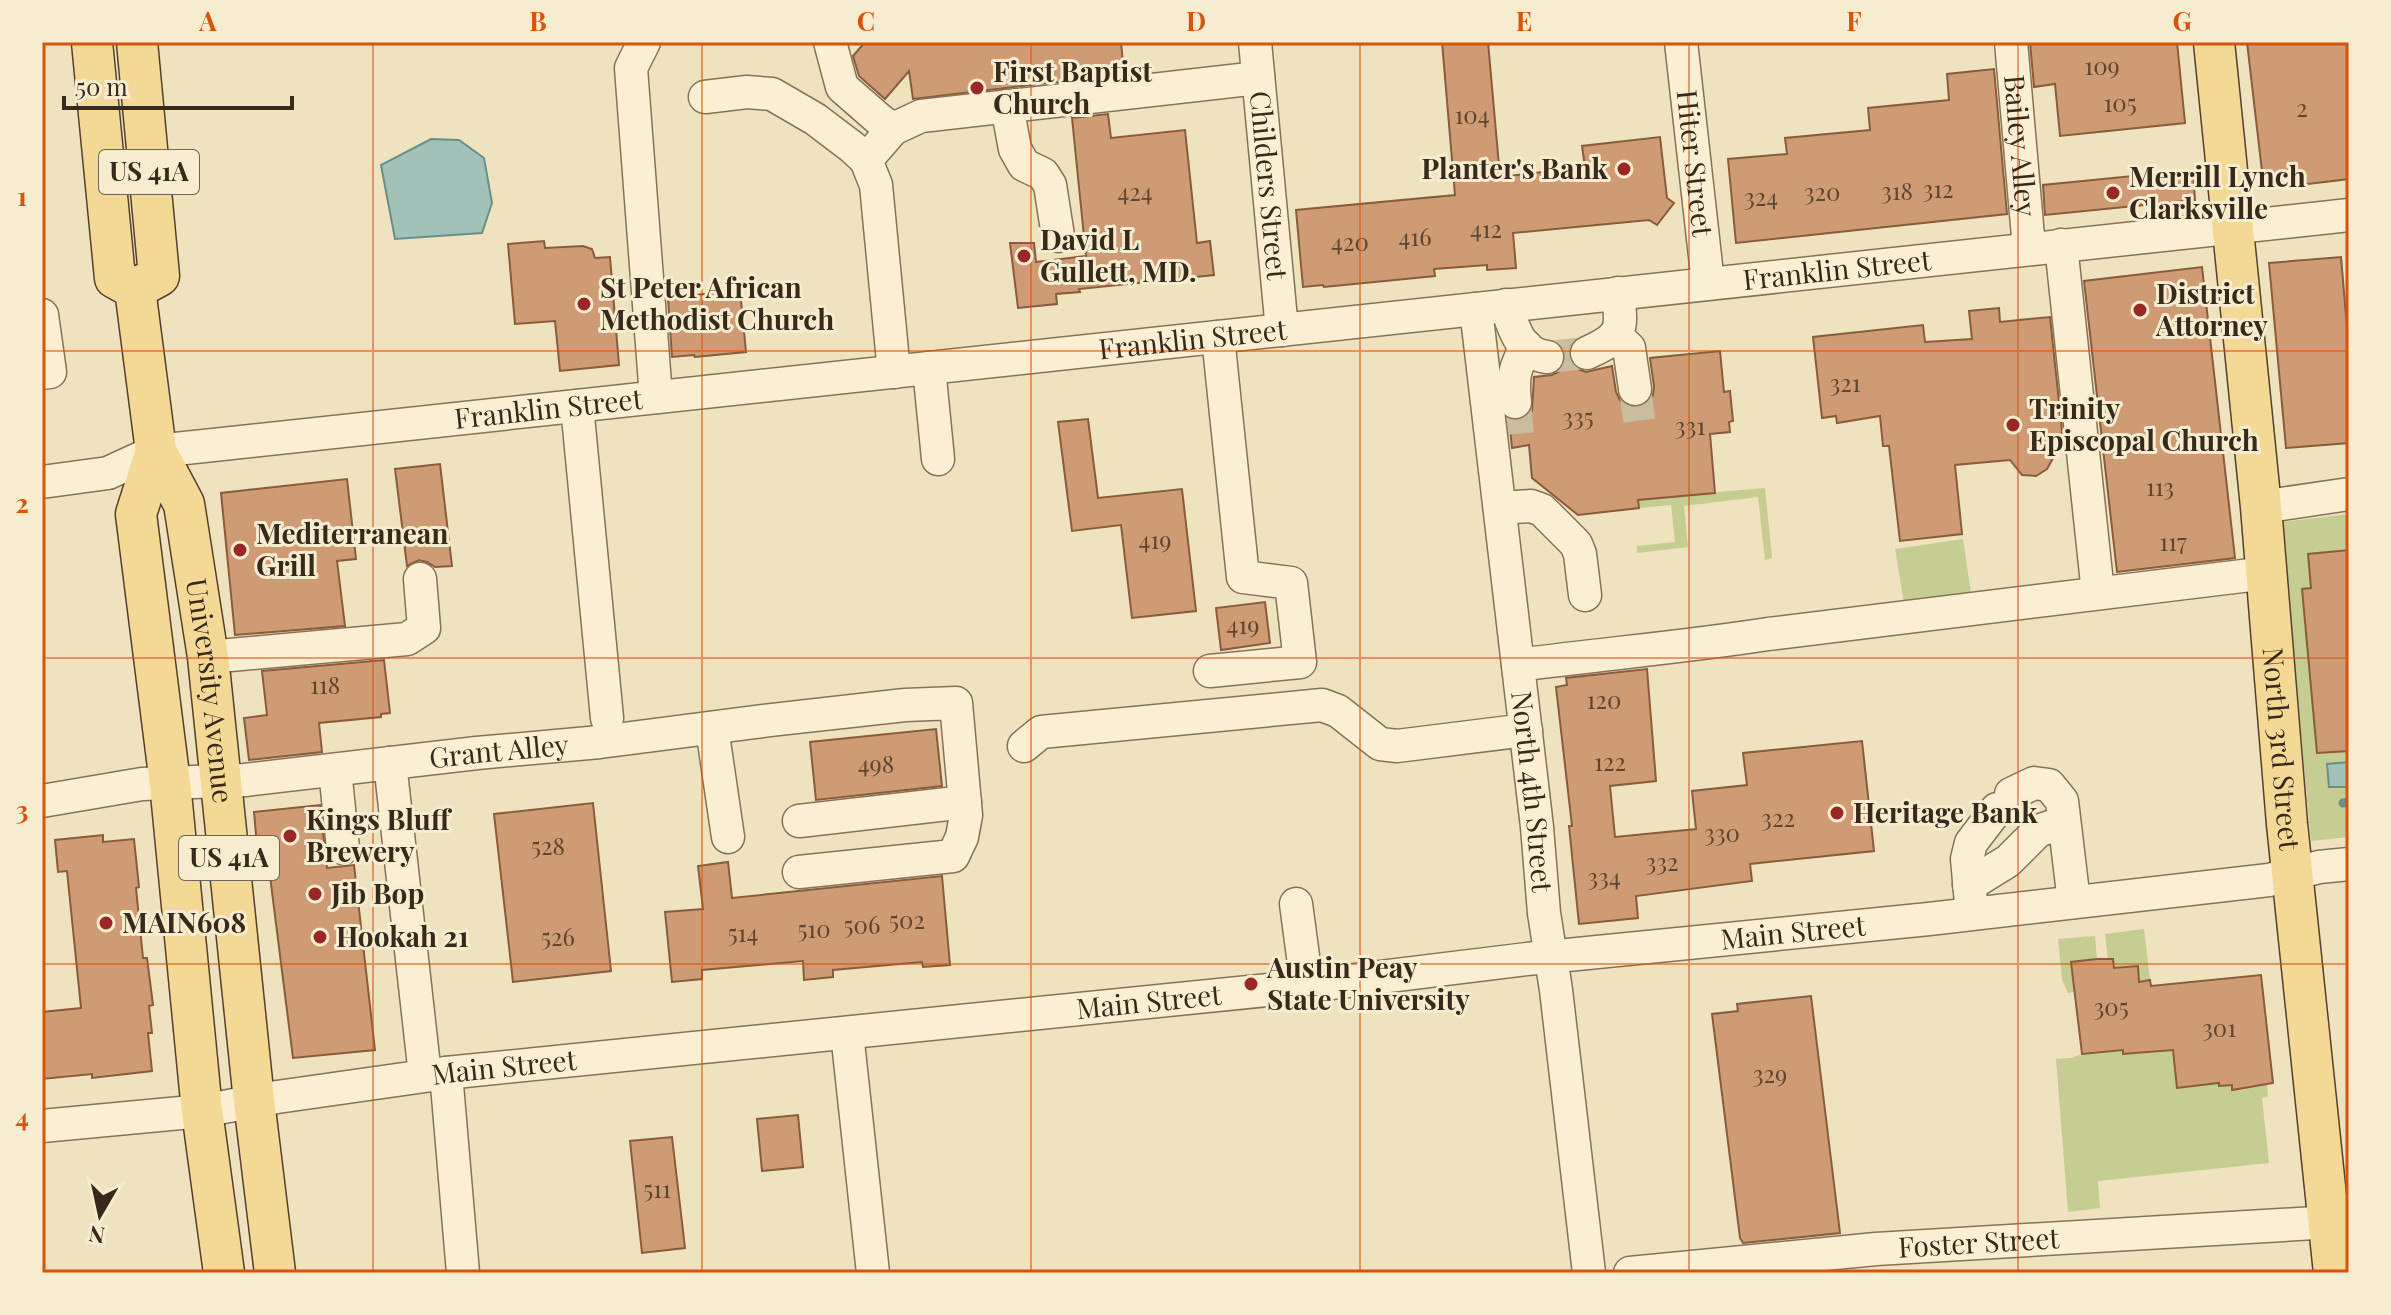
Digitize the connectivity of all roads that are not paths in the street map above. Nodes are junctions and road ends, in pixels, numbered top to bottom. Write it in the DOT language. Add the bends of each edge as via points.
graph roads {
  1 [pos="92,42"];
  2 [pos="137,42"];
  3 [pos="644,42"];
  4 [pos="830,42"];
  5 [pos="1255,42"];
  6 [pos="1681,42"];
  7 [pos="2011,42"];
  8 [pos="2214,42"];
  9 [pos="1258,78"];
  10 [pos="705,97"];
  11 [pos="1007,106"];
  12 [pos="893,129"];
  13 [pos="866,160"];
  14 [pos="2349,215"];
  15 [pos="2234,226"];
  16 [pos="1058,236"];
  17 [pos="2061,245"];
  18 [pos="2029,248"];
  19 [pos="1708,283"];
  20 [pos="135,289"];
  21 [pos="1618,293"];
  22 [pos="1491,307"];
  23 [pos="42,315"];
  24 [pos="1282,330"];
  25 [pos="1615,335"];
  26 [pos="1218,337"];
  27 [pos="1587,353"];
  28 [pos="929,368"];
  29 [pos="894,372"];
  30 [pos="42,373"];
  31 [pos="1635,389"];
  32 [pos="656,397"];
  33 [pos="1515,402"];
  34 [pos="577,406"];
  35 [pos="156,451"];
  36 [pos="938,459"];
  37 [pos="42,482"];
  38 [pos="2349,494"];
  39 [pos="2261,507"];
  40 [pos="1500,508"];
  41 [pos="2267,573"];
  42 [pos="420,579"];
  43 [pos="2098,593"];
  44 [pos="1585,595"];
  45 [pos="208,657"];
  46 [pos="1518,665"];
  47 [pos="1210,671"];
  48 [pos="607,718"];
  49 [pos="712,728"];
  50 [pos="1526,730"];
  51 [pos="1024,746"];
  52 [pos="390,763"];
  53 [pos="335,770"];
  54 [pos="221,780"];
  55 [pos="170,783"];
  56 [pos="42,801"];
  57 [pos="965,802"];
  58 [pos="799,821"];
  59 [pos="2064,822"];
  60 [pos="728,837"];
  61 [pos="343,848"];
  62 [pos="2349,864"];
  63 [pos="799,872"];
  64 [pos="2292,874"];
  65 [pos="1970,900"];
  66 [pos="2074,902"];
  67 [pos="1296,904"];
  68 [pos="1551,957"];
  69 [pos="1307,986"];
  70 [pos="847,1033"];
  71 [pos="435,1074"];
  72 [pos="254,1101"];
  73 [pos="202,1111"];
  74 [pos="42,1126"];
  75 [pos="2336,1168"];
  76 [pos="2339,1222"];
  77 [pos="224,1273"];
  78 [pos="275,1273"];
  79 [pos="463,1273"];
  80 [pos="873,1273"];
  81 [pos="1589,1273"];
  82 [pos="1630,1273"];
  83 [pos="2334,1273"];
  1 -- 20 [label="main road, US 41A" via="115,278"];
  2 -- 20 [label="main road, US 41A" via="159,276"];
  3 -- 32 [label="street" via="631,68"];
  4 -- 12 [label="street" via="842,87"];
  5 -- 9 [label="street, Childers Street"];
  6 -- 19 [label="street, Hiter Street"];
  7 -- 18 [label="street, Bailey Alley"];
  8 -- 15 [label="main road, North 3rd Street"];
  9 -- 11 [label="street"];
  9 -- 24 [label="street, Childers Street"];
  10 -- 13 [label="street" via="772,94 815,119"];
  11 -- 12 [label="street" via="921,116"];
  11 -- 16 [label="street" via="1015,149 1024,165 1043,174 1050,185"];
  12 -- 13 [label="street"];
  13 -- 29 [label="street" via="876,185"];
  14 -- 15 [label="street, Franklin Street"];
  15 -- 17 [label="street, Franklin Street"];
  15 -- 39 [label="main road, North 3rd Street"];
  17 -- 18 [label="street, Franklin Street"];
  17 -- 43 [label="street"];
  18 -- 19 [label="street, Franklin Street"];
  19 -- 21 [label="street, Franklin Street"];
  20 -- 35 [label="main road, University Avenue / US 41A"];
  21 -- 22 [label="street, Franklin Street"];
  21 -- 25 [label="street" via="1621,325"];
  22 -- 24 [label="street, Franklin Street"];
  22 -- 33 [label="street" via="1536,351 1515,366"];
  22 -- 40 [label="street, North 4th Street"];
  23 -- 30 [label="street" via="50,372"];
  24 -- 26 [label="street, Franklin Street"];
  25 -- 27 [label="street"];
  25 -- 31 [label="street" via="1629,348"];
  26 -- 28 [label="street, Franklin Street"];
  26 -- 47 [label="street" via="1243,577 1291,583 1300,662"];
  28 -- 29 [label="street, Franklin Street"];
  28 -- 36 [label="street"];
  29 -- 32 [label="street, Franklin Street"];
  32 -- 34 [label="street, Franklin Street"];
  34 -- 35 [label="street, Franklin Street"];
  34 -- 48 [label="street"];
  35 -- 37 [label="street, Franklin Street" via="108,473"];
  35 -- 45 [label="main road, University Avenue / US 41A" via="184,504"];
  35 -- 55 [label="main road, University Avenue / US 41A" via="136,514"];
  38 -- 39 [label="street"];
  39 -- 41 [label="main road, North 3rd Street"];
  40 -- 44 [label="street" via="1542,510 1576,544"];
  40 -- 46 [label="street, North 4th Street" via="1520,602"];
  41 -- 43 [label="street"];
  41 -- 64 [label="main road, North 3rd Street"];
  42 -- 45 [label="street" via="424,628 407,639"];
  43 -- 46 [label="street"];
  45 -- 54 [label="main road, University Avenue / US 41A"];
  46 -- 50 [label="street, North 4th Street"];
  49 -- 52 [label="street, Grant Alley"];
  49 -- 57 [label="street, Grant Alley" via="956,703"];
  49 -- 60 [label="street"];
  50 -- 51 [label="street" via="1380,744 1322,705 1041,732"];
  50 -- 68 [label="street, North 4th Street"];
  52 -- 53 [label="street, Grant Alley"];
  52 -- 71 [label="street"];
  53 -- 54 [label="street, Grant Alley"];
  53 -- 61 [label="street"];
  54 -- 55 [label="street, Grant Alley"];
  54 -- 72 [label="main road, University Avenue / US 41A"];
  55 -- 56 [label="street, Grant Alley"];
  55 -- 73 [label="main road, University Avenue / US 41A"];
  57 -- 58 [label="street"];
  57 -- 63 [label="street" via="965,827 953,856"];
  59 -- 65 [label="street" via="2038,831"];
  59 -- 65 [label="street" via="2062,801 2049,785 2034,783 2004,802 1971,843"];
  59 -- 66 [label="street"];
  62 -- 64 [label="street, Main Street"];
  64 -- 66 [label="street, Main Street"];
  64 -- 75 [label="main road, North 3rd Street"];
  65 -- 66 [label="street, Main Street"];
  65 -- 68 [label="street, Main Street"];
  67 -- 69 [label="street"];
  68 -- 69 [label="street, Main Street"];
  68 -- 81 [label="street, North 4th Street"];
  69 -- 70 [label="street, Main Street"];
  70 -- 71 [label="street, Main Street"];
  70 -- 80 [label="street"];
  71 -- 72 [label="street, Main Street"];
  71 -- 79 [label="street"];
  72 -- 73 [label="street, Main Street"];
  72 -- 78 [label="main road, University Avenue / US 41A"];
  73 -- 74 [label="street, Main Street"];
  73 -- 77 [label="main road, University Avenue / US 41A"];
  75 -- 76 [label="main road, North 3rd Street"];
  76 -- 82 [label="street, Foster Street" via="1876,1249"];
  76 -- 83 [label="main road, North 3rd Street"];
}
